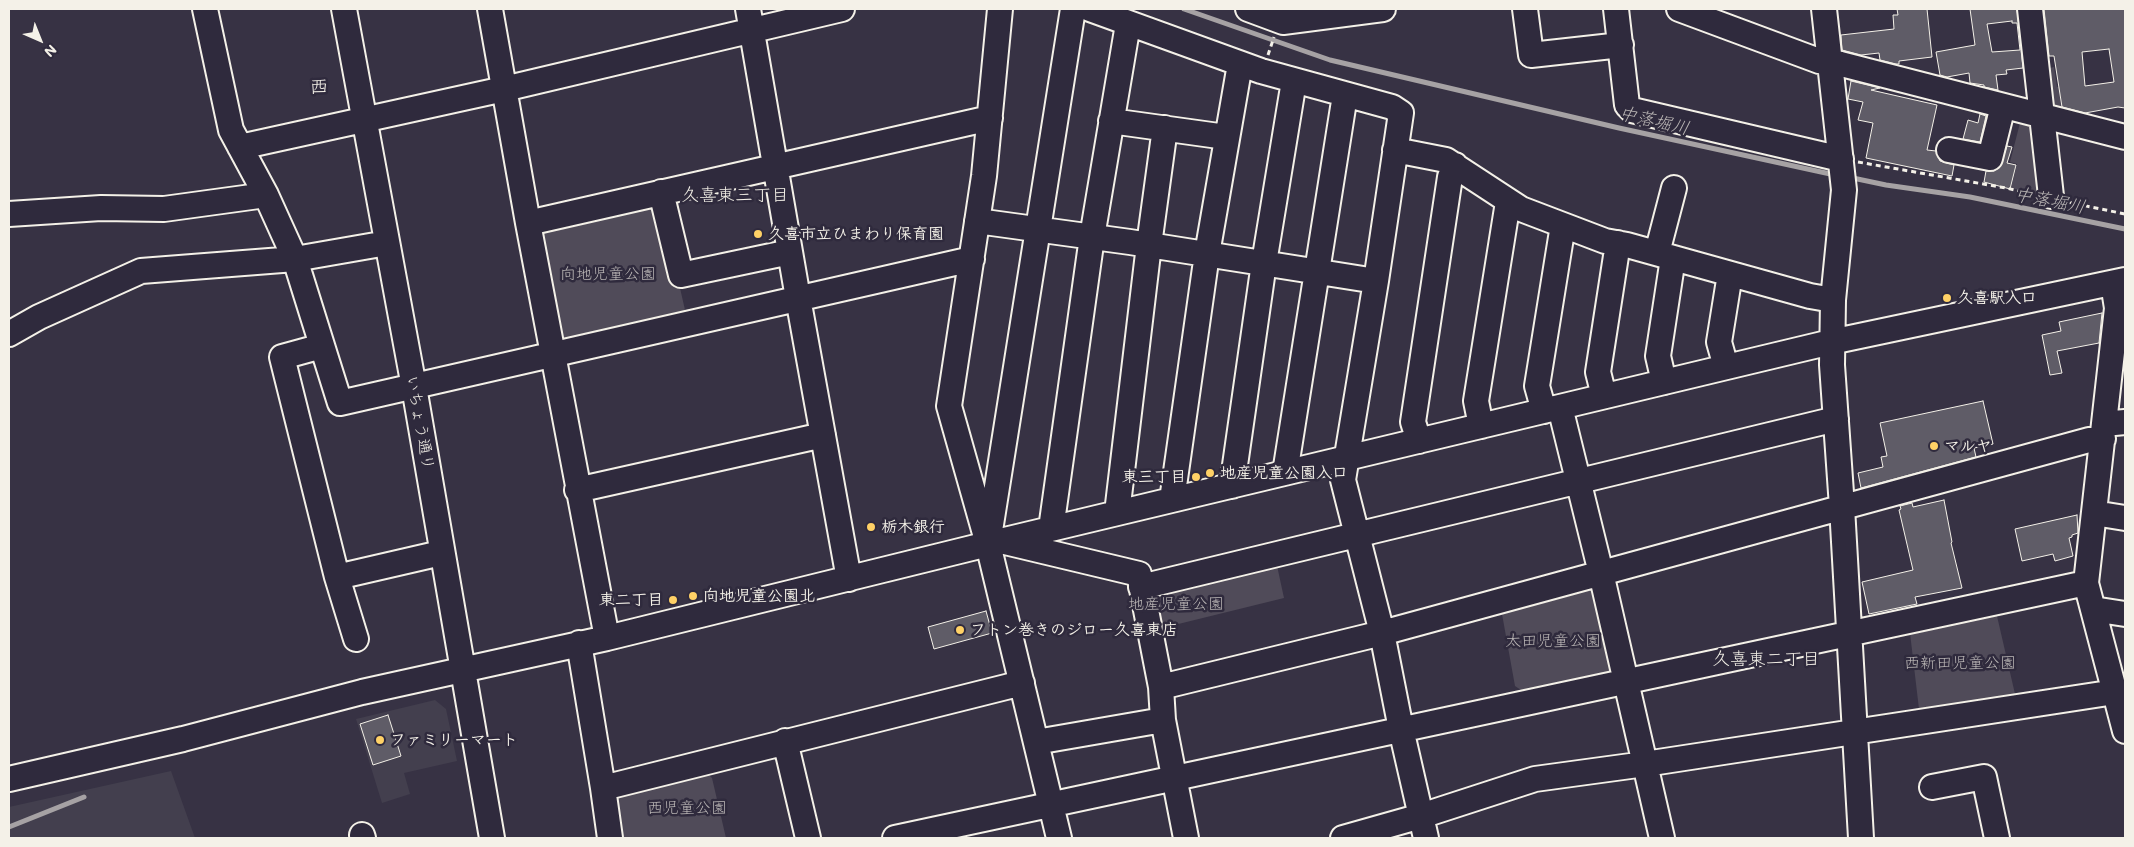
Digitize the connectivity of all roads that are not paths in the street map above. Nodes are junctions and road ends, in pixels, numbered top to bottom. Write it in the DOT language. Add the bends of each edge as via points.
graph roads {
  1 [pos="206,9"];
  2 [pos="344,9"];
  3 [pos="490,9"];
  4 [pos="842,9"];
  5 [pos="1000,9"];
  6 [pos="1073,9"];
  7 [pos="1090,9"];
  8 [pos="1248,9"];
  9 [pos="1383,9"];
  10 [pos="1525,9"];
  11 [pos="1616,9"];
  12 [pos="1679,9"];
  13 [pos="1824,9"];
  14 [pos="2030,9"];
  15 [pos="750,20"];
  16 [pos="1128,24"];
  17 [pos="1621,45"];
  18 [pos="1831,62"];
  19 [pos="1240,64"];
  20 [pos="1294,82"];
  21 [pos="504,90"];
  22 [pos="1345,95"];
  23 [pos="2003,106"];
  24 [pos="2042,116"];
  25 [pos="990,118"];
  26 [pos="364,121"];
  27 [pos="1111,121"];
  28 [pos="1165,128"];
  29 [pos="1226,137"];
  30 [pos="2125,137"];
  31 [pos="240,147"];
  32 [pos="1395,150"];
  33 [pos="1949,150"];
  34 [pos="1841,161"];
  35 [pos="1455,164"];
  36 [pos="777,165"];
  37 [pos="1674,188"];
  38 [pos="661,192"];
  39 [pos="266,196"];
  40 [pos="2048,197"];
  41 [pos="1508,202"];
  42 [pos="9,214"];
  43 [pos="977,222"];
  44 [pos="528,223"];
  45 [pos="1563,225"];
  46 [pos="1039,230"];
  47 [pos="1092,237"];
  48 [pos="387,243"];
  49 [pos="1618,243"];
  50 [pos="1149,245"];
  51 [pos="790,252"];
  52 [pos="1207,254"];
  53 [pos="1665,256"];
  54 [pos="295,259"];
  55 [pos="972,259"];
  56 [pos="1264,263"];
  57 [pos="1318,271"];
  58 [pos="1730,274"];
  59 [pos="1376,281"];
  60 [pos="2119,281"];
  61 [pos="798,298"];
  62 [pos="1833,300"];
  63 [pos="9,334"];
  64 [pos="1832,342"];
  65 [pos="322,346"];
  66 [pos="553,356"];
  67 [pos="1726,367"];
  68 [pos="1664,382"];
  69 [pos="414,387"];
  70 [pos="1604,396"];
  71 [pos="1552,409"];
  72 [pos="1836,419"];
  73 [pos="1481,426"];
  74 [pos="2111,428"];
  75 [pos="823,435"];
  76 [pos="1419,441"];
  77 [pos="1346,458"];
  78 [pos="1285,473"];
  79 [pos="1580,481"];
  80 [pos="1232,486"];
  81 [pos="577,490"];
  82 [pos="1172,500"];
  83 [pos="1842,507"];
  84 [pos="1117,513"];
  85 [pos="2094,513"];
  86 [pos="2125,518"];
  87 [pos="1052,529"];
  88 [pos="1358,534"];
  89 [pos="994,543"];
  90 [pos="441,553"];
  91 [pos="1602,573"];
  92 [pos="338,578"];
  93 [pos="849,579"];
  94 [pos="2086,583"];
  95 [pos="1141,587"];
  96 [pos="2093,609"];
  97 [pos="2125,614"];
  98 [pos="1382,633"];
  99 [pos="1850,633"];
  100 [pos="356,638"];
  101 [pos="606,638"];
  102 [pos="579,643"];
  103 [pos="463,669"];
  104 [pos="1625,681"];
  105 [pos="1022,683"];
  106 [pos="1161,687"];
  107 [pos="2120,703"];
  108 [pos="1163,720"];
  109 [pos="1401,729"];
  110 [pos="2125,731"];
  111 [pos="1855,732"];
  112 [pos="785,741"];
  113 [pos="1036,742"];
  114 [pos="1645,764"];
  115 [pos="1176,778"];
  116 [pos="9,780"];
  117 [pos="603,788"];
  118 [pos="1932,788"];
  119 [pos="1051,806"];
  120 [pos="1423,827"];
  121 [pos="492,838"];
  122 [pos="610,838"];
  123 [pos="808,838"];
  124 [pos="896,838"];
  125 [pos="1060,838"];
  126 [pos="1186,838"];
  127 [pos="1343,838"];
  128 [pos="1662,838"];
  129 [pos="1861,838"];
  130 [pos="1997,838"];
  1 -- 31 [label="street" via="231,130"];
  2 -- 26 [label="street, いちょう通り"];
  3 -- 21 [label="street"];
  4 -- 15 [label="street"];
  5 -- 25 [label="street"];
  6 -- 46 [label="street"];
  7 -- 16 [label="street"];
  8 -- 9 [label="street" via="1283,22"];
  10 -- 17 [label="street" via="1531,55"];
  11 -- 17 [label="street"];
  12 -- 18 [label="street" via="1819,61"];
  13 -- 18 [label="street"];
  14 -- 24 [label="street"];
  15 -- 21 [label="street"];
  15 -- 36 [label="street"];
  16 -- 19 [label="street"];
  16 -- 27 [label="street"];
  17 -- 34 [label="street" via="1627,105 1632,110"];
  18 -- 23 [label="street"];
  18 -- 34 [label="street"];
  19 -- 20 [label="street"];
  19 -- 29 [label="street"];
  20 -- 22 [label="street"];
  20 -- 56 [label="street"];
  21 -- 26 [label="street"];
  21 -- 44 [label="street"];
  22 -- 32 [label="street" via="1401,112"];
  22 -- 57 [label="street"];
  23 -- 24 [label="street"];
  23 -- 33 [label="street" via="1990,158"];
  24 -- 30 [label="street"];
  24 -- 40 [label="street"];
  25 -- 36 [label="street"];
  25 -- 43 [label="street"];
  26 -- 31 [label="street"];
  26 -- 48 [label="street, いちょう通り"];
  27 -- 28 [label="street"];
  27 -- 47 [label="street"];
  28 -- 29 [label="street"];
  28 -- 50 [label="street"];
  29 -- 52 [label="street"];
  31 -- 39 [label="street"];
  32 -- 35 [label="street"];
  32 -- 59 [label="street"];
  34 -- 62 [label="street" via="1844,190"];
  35 -- 41 [label="street"];
  35 -- 76 [label="street" via="1450,177 1413,422"];
  36 -- 38 [label="street"];
  36 -- 51 [label="street"];
  37 -- 53 [label="street"];
  38 -- 44 [label="street"];
  38 -- 51 [label="street" via="681,275"];
  39 -- 42 [label="street" via="164,209 101,208"];
  39 -- 54 [label="street"];
  41 -- 45 [label="street"];
  41 -- 73 [label="street" via="1476,401"];
  43 -- 46 [label="street"];
  43 -- 55 [label="street"];
  44 -- 66 [label="street"];
  45 -- 49 [label="street"];
  45 -- 71 [label="street" via="1537,386"];
  46 -- 47 [label="street"];
  46 -- 89 [label="street"];
  47 -- 50 [label="street"];
  47 -- 87 [label="street"];
  48 -- 54 [label="street"];
  48 -- 69 [label="street, いちょう通り"];
  49 -- 53 [label="street"];
  49 -- 70 [label="street" via="1598,372"];
  50 -- 52 [label="street"];
  50 -- 84 [label="street"];
  51 -- 61 [label="street"];
  52 -- 56 [label="street"];
  52 -- 82 [label="street"];
  53 -- 58 [label="street"];
  53 -- 68 [label="street" via="1658,356"];
  54 -- 63 [label="street" via="141,271"];
  54 -- 65 [label="street"];
  55 -- 61 [label="street"];
  55 -- 89 [label="street" via="949,406"];
  56 -- 57 [label="street"];
  56 -- 80 [label="street"];
  57 -- 59 [label="street"];
  57 -- 78 [label="street"];
  58 -- 62 [label="street"];
  58 -- 67 [label="street" via="1719,342"];
  59 -- 77 [label="street"];
  60 -- 64 [label="street"];
  60 -- 74 [label="street"];
  61 -- 66 [label="street"];
  61 -- 75 [label="street"];
  62 -- 64 [label="street"];
  64 -- 67 [label="street"];
  64 -- 72 [label="street"];
  65 -- 69 [label="street" via="340,403"];
  65 -- 92 [label="street" via="282,357"];
  66 -- 69 [label="street"];
  66 -- 81 [label="street"];
  67 -- 68 [label="street"];
  68 -- 70 [label="street"];
  69 -- 90 [label="street, いちょう通り"];
  70 -- 71 [label="street"];
  71 -- 73 [label="street"];
  71 -- 79 [label="street"];
  72 -- 79 [label="street"];
  72 -- 83 [label="street"];
  73 -- 76 [label="street"];
  74 -- 83 [label="street" via="2089,440"];
  74 -- 85 [label="street"];
  75 -- 81 [label="street"];
  75 -- 93 [label="street"];
  76 -- 77 [label="street"];
  77 -- 78 [label="street"];
  77 -- 88 [label="street" via="1343,480"];
  78 -- 80 [label="street"];
  79 -- 88 [label="street"];
  79 -- 91 [label="street"];
  80 -- 82 [label="street"];
  81 -- 101 [label="street"];
  82 -- 84 [label="street"];
  83 -- 91 [label="street"];
  83 -- 99 [label="street"];
  84 -- 87 [label="street"];
  85 -- 86 [label="street"];
  85 -- 94 [label="street"];
  87 -- 89 [label="street"];
  88 -- 95 [label="street"];
  88 -- 98 [label="street"];
  89 -- 93 [label="street"];
  89 -- 95 [label="street" via="1138,574"];
  89 -- 105 [label="street"];
  90 -- 92 [label="street"];
  90 -- 103 [label="street, いちょう通り"];
  91 -- 98 [label="street"];
  91 -- 104 [label="street"];
  92 -- 100 [label="street"];
  93 -- 101 [label="street"];
  94 -- 96 [label="street"];
  94 -- 99 [label="street"];
  95 -- 106 [label="street"];
  96 -- 97 [label="street"];
  96 -- 107 [label="street"];
  98 -- 106 [label="street"];
  98 -- 109 [label="street"];
  99 -- 104 [label="street"];
  99 -- 111 [label="street"];
  101 -- 102 [label="street"];
  102 -- 103 [label="street"];
  102 -- 117 [label="street"];
  103 -- 116 [label="street"];
  103 -- 121 [label="street, いちょう通り"];
  104 -- 109 [label="street"];
  104 -- 114 [label="street"];
  105 -- 112 [label="street"];
  105 -- 113 [label="street"];
  106 -- 108 [label="street"];
  107 -- 110 [label="street"];
  107 -- 111 [label="street"];
  108 -- 113 [label="street"];
  108 -- 115 [label="street"];
  109 -- 115 [label="street"];
  109 -- 120 [label="street"];
  111 -- 114 [label="street"];
  111 -- 129 [label="street"];
  112 -- 117 [label="street"];
  112 -- 123 [label="street"];
  113 -- 119 [label="street"];
  114 -- 120 [label="street" via="1535,779"];
  114 -- 128 [label="street"];
  115 -- 119 [label="street"];
  115 -- 126 [label="street"];
  117 -- 122 [label="street"];
  118 -- 130 [label="street" via="1984,777"];
  119 -- 124 [label="street"];
  119 -- 125 [label="street"];
  120 -- 127 [label="street"];
}
